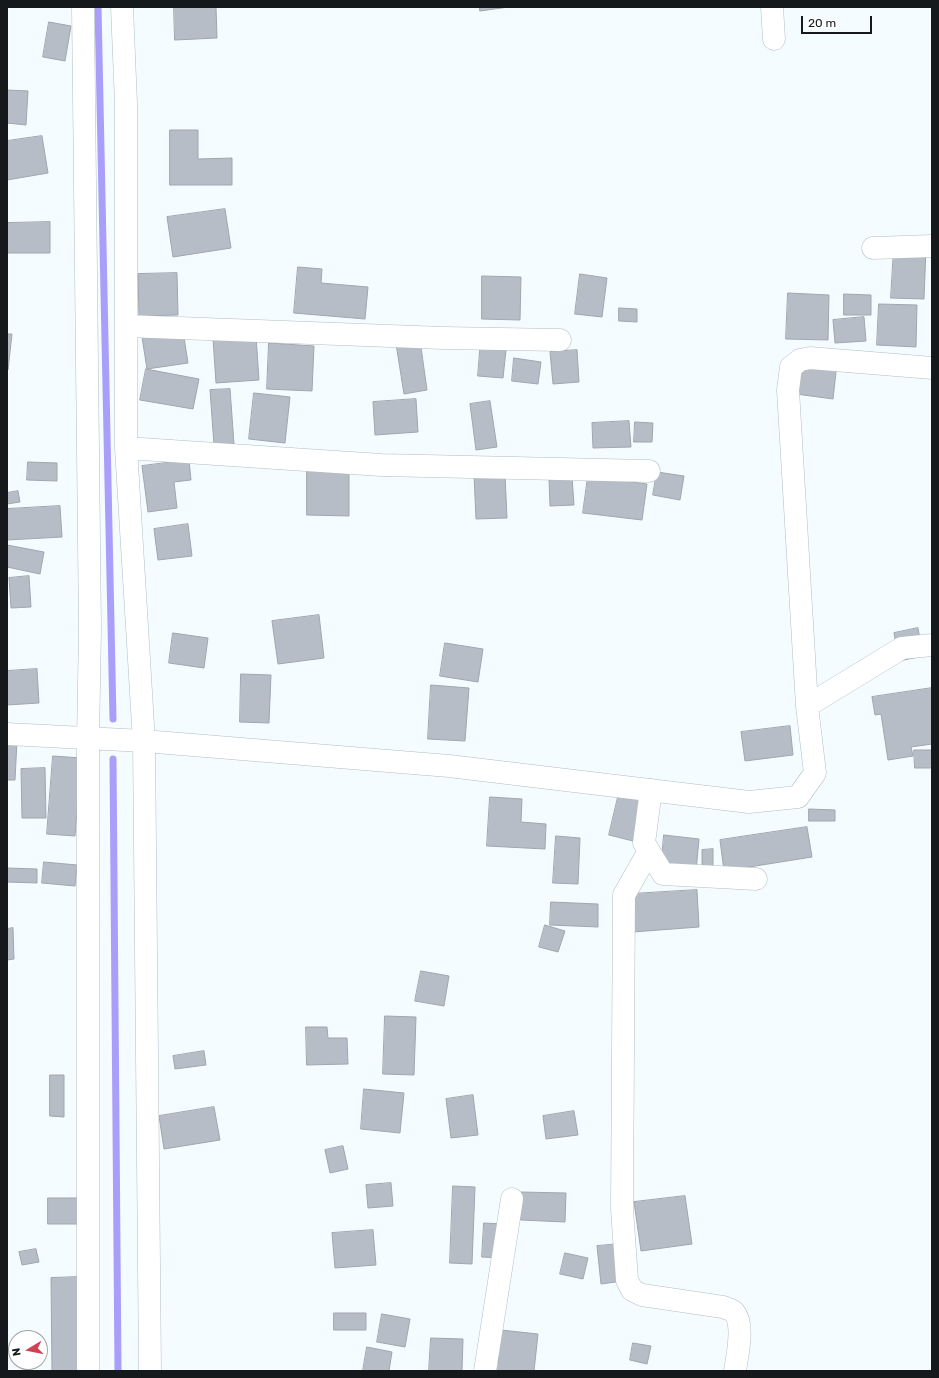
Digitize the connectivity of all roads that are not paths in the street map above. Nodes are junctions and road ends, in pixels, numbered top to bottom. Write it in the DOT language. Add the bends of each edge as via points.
graph roads {
  1 [pos="83,7"];
  2 [pos="122,7"];
  3 [pos="772,7"];
  4 [pos="774,39"];
  5 [pos="932,246"];
  6 [pos="873,248"];
  7 [pos="126,326"];
  8 [pos="560,340"];
  9 [pos="932,368"];
  10 [pos="126,448"];
  11 [pos="649,471"];
  12 [pos="932,645"];
  13 [pos="807,706"];
  14 [pos="7,734"];
  15 [pos="88,739"];
  16 [pos="144,741"];
  17 [pos="651,790"];
  18 [pos="649,851"];
  19 [pos="756,879"];
  20 [pos="512,1199"];
  21 [pos="88,1371"];
  22 [pos="150,1371"];
  23 [pos="484,1371"];
  24 [pos="735,1371"];
  1 -- 15 [label="street" via="90,622"];
  2 -- 7 [label="street" via="126,104"];
  3 -- 4 [label="street"];
  5 -- 6 [label="street"];
  7 -- 8 [label="street"];
  7 -- 10 [label="street"];
  9 -- 13 [label="street" via="810,358 800,360 791,367 788,390"];
  10 -- 11 [label="street" via="381,464"];
  10 -- 16 [label="street"];
  12 -- 13 [label="street" via="902,648"];
  13 -- 17 [label="street" via="815,773 798,797 749,802"];
  14 -- 15 [label="street"];
  15 -- 16 [label="street"];
  15 -- 21 [label="street"];
  16 -- 17 [label="street" via="449,766"];
  16 -- 22 [label="street"];
  17 -- 18 [label="street" via="644,843"];
  18 -- 19 [label="street" via="663,874"];
  18 -- 24 [label="street" via="624,895 622,1209 627,1280 632,1290 642,1295 723,1307 734,1312 739,1322"];
  20 -- 23 [label="street"];
}
